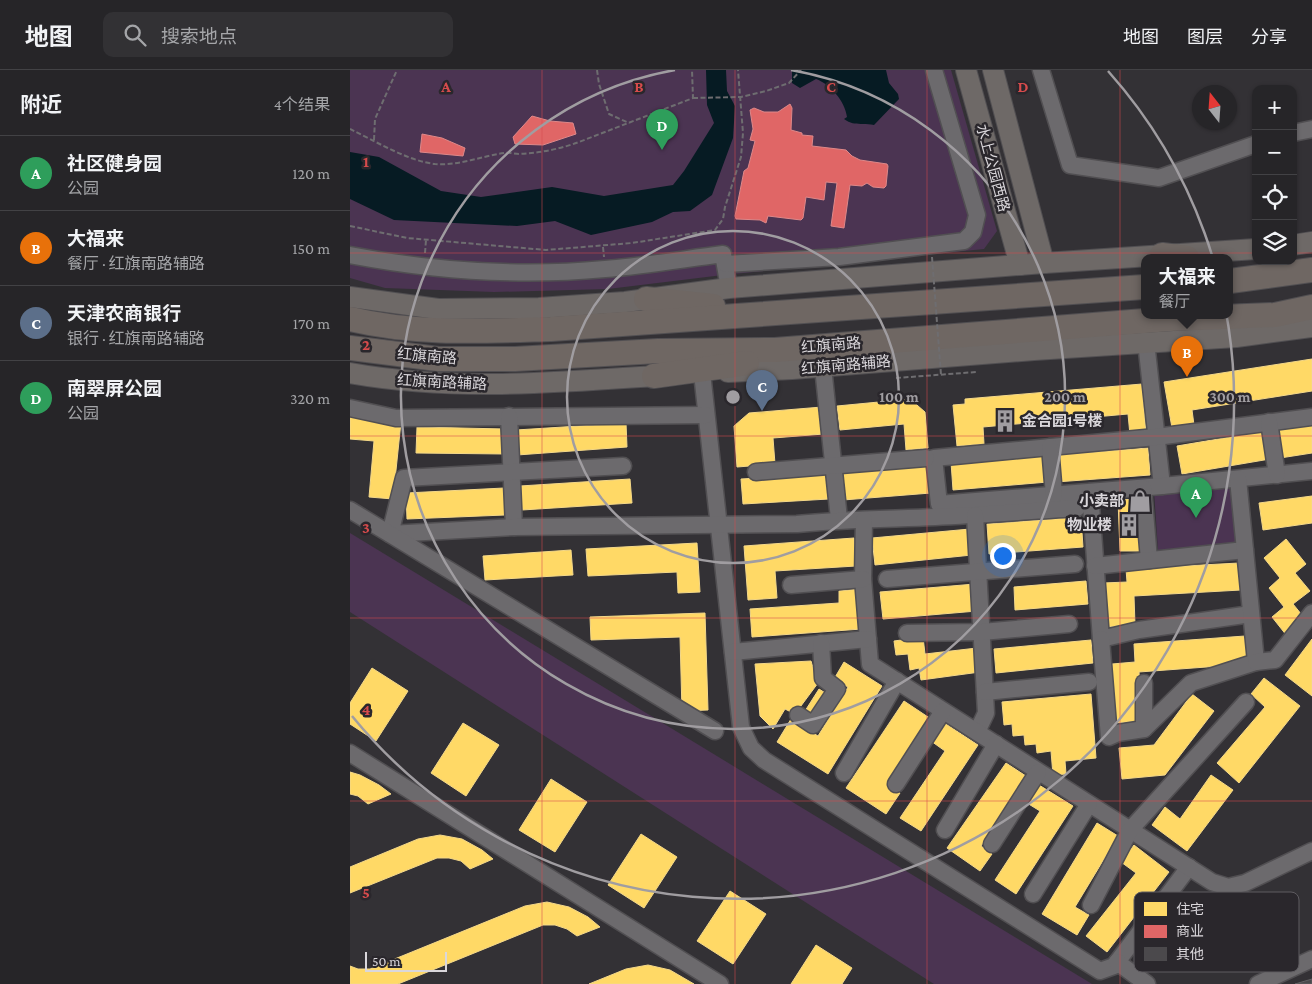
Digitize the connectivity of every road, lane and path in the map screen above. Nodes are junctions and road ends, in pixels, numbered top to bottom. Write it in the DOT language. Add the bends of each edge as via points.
graph roads {
  1 [pos="397,70"];
  2 [pos="597,70"];
  3 [pos="692,70"];
  4 [pos="738,70"];
  5 [pos="801,70"];
  6 [pos="934,70"];
  7 [pos="966,70"];
  8 [pos="993,70"];
  9 [pos="1041,70"];
  10 [pos="741,97"];
  11 [pos="693,98"];
  12 [pos="628,123"];
  13 [pos="350,129"];
  14 [pos="1312,129"];
  15 [pos="1297,132"];
  16 [pos="374,140"];
  17 [pos="1252,145"];
  18 [pos="350,226"];
  19 [pos="1312,242"];
  20 [pos="1297,244"];
  21 [pos="1252,249"];
  22 [pos="1178,254"];
  23 [pos="350,255"];
  24 [pos="932,256"];
  25 [pos="1141,256"];
  26 [pos="1044,263"];
  27 [pos="726,264"];
  28 [pos="1233,264"];
  29 [pos="1020,265"];
  30 [pos="1304,271"];
  31 [pos="1233,281"];
  32 [pos="1141,287"];
  33 [pos="730,288"];
  34 [pos="350,297"];
  35 [pos="646,299"];
  36 [pos="1312,307"];
  37 [pos="779,312"];
  38 [pos="1233,317"];
  39 [pos="350,318"];
  40 [pos="1170,319"];
  41 [pos="1312,327"];
  42 [pos="1146,342"];
  43 [pos="350,348"];
  44 [pos="775,350"];
  45 [pos="823,367"];
  46 [pos="976,372"];
  47 [pos="350,373"];
  48 [pos="702,373"];
  49 [pos="941,375"];
  50 [pos="654,376"];
  51 [pos="896,378"];
  52 [pos="350,408"];
  53 [pos="706,415"];
  54 [pos="509,416"];
  55 [pos="1312,417"];
  56 [pos="1269,422"];
  57 [pos="1156,437"];
  58 [pos="1050,447"];
  59 [pos="926,458"];
  60 [pos="834,465"];
  61 [pos="623,466"];
  62 [pos="1312,471"];
  63 [pos="511,472"];
  64 [pos="756,472"];
  65 [pos="1277,475"];
  66 [pos="1238,479"];
  67 [pos="1162,486"];
  68 [pos="1143,488"];
  69 [pos="1090,492"];
  70 [pos="1054,495"];
  71 [pos="1077,508"];
  72 [pos="350,510"];
  73 [pos="975,515"];
  74 [pos="839,520"];
  75 [pos="864,520"];
  76 [pos="718,524"];
  77 [pos="514,527"];
  78 [pos="390,534"];
  79 [pos="1245,550"];
  80 [pos="1149,560"];
  81 [pos="1075,564"];
  82 [pos="1095,566"];
  83 [pos="978,572"];
  84 [pos="863,579"];
  85 [pos="887,579"];
  86 [pos="791,585"];
  87 [pos="1312,613"];
  88 [pos="1251,614"];
  89 [pos="1069,624"];
  90 [pos="982,632"];
  91 [pos="907,633"];
  92 [pos="868,639"];
  93 [pos="1101,639"];
  94 [pos="821,643"];
  95 [pos="733,652"];
  96 [pos="1256,662"];
  97 [pos="897,681"];
  98 [pos="1089,682"];
  99 [pos="1144,683"];
  100 [pos="985,692"];
  101 [pos="1246,702"];
  102 [pos="943,711"];
  103 [pos="798,716"];
  104 [pos="1144,729"];
  105 [pos="715,731"];
  106 [pos="977,732"];
  107 [pos="996,744"];
  108 [pos="350,753"];
  109 [pos="1038,772"];
  110 [pos="844,773"];
  111 [pos="896,784"];
  112 [pos="1088,804"];
  113 [pos="945,830"];
  114 [pos="1130,830"];
  115 [pos="992,844"];
  116 [pos="1312,851"];
  117 [pos="1189,867"];
  118 [pos="1170,892"];
  119 [pos="1033,894"];
  120 [pos="1091,904"];
  121 [pos="1134,940"];
  122 [pos="1312,959"];
  123 [pos="1117,962"];
  124 [pos="1299,965"];
  125 [pos="1284,972"];
  126 [pos="1099,977"];
  127 [pos="720,984"];
  128 [pos="1147,984"];
  129 [pos="1258,984"];
  1 -- 16 [label="path" via="375,119"];
  2 -- 12 [label="path" via="609,114"];
  3 -- 11 [label="path"];
  4 -- 10 [label="path"];
  5 -- 10 [label="path" via="789,84"];
  6 -- 27 [label="street" via="978,216 973,232 964,241 839,257"];
  7 -- 29 [label="main road, 水上公园西路"];
  8 -- 26 [label="main road, 水上公园西路"];
  9 -- 17 [label="street" via="1070,165 1159,178"];
  10 -- 11 [label="path"];
  10 -- 18 [label="path" via="741,157 723,220 715,230 632,243 546,250 407,238"];
  11 -- 12 [label="path"];
  12 -- 16 [label="path" via="563,148 519,154 505,152 436,164 418,160"];
  13 -- 16 [label="path"];
  14 -- 15 [label="street"];
  19 -- 20 [label="main road"];
  21 -- 22 [label="main road"];
  23 -- 27 [label="street" via="393,263 520,273 605,269 723,254"];
  24 -- 49 [label="path, bridge"];
  25 -- 26 [label="main road"];
  26 -- 29 [label="main road"];
  27 -- 33 [label="street"];
  28 -- 30 [label="highway"];
  29 -- 33 [label="main road"];
  30 -- 31 [label="highway"];
  32 -- 37 [label="highway, 红旗南路"];
  33 -- 35 [label="main road"];
  34 -- 35 [label="main road" via="438,308 488,309"];
  35 -- 37 [label="highway"];
  36 -- 38 [label="highway, 红旗南路" via="1275,315"];
  37 -- 39 [label="highway, 红旗南路" via="551,329 453,331 370,324"];
  40 -- 44 [label="highway, 红旗南路"];
  41 -- 42 [label="main road, 红旗南路辅路"];
  42 -- 45 [label="main road, 红旗南路辅路"];
  42 -- 57 [label="street"];
  43 -- 44 [label="highway, 红旗南路" via="438,359"];
  44 -- 50 [label="highway" via="758,361"];
  45 -- 48 [label="main road, 红旗南路辅路"];
  45 -- 60 [label="street"];
  46 -- 49 [label="path"];
  47 -- 50 [label="main road, 红旗南路辅路" via="429,383 504,385"];
  48 -- 50 [label="main road, 红旗南路辅路"];
  48 -- 53 [label="street"];
  49 -- 51 [label="path"];
  52 -- 54 [label="street" via="396,418"];
  53 -- 54 [label="street"];
  53 -- 76 [label="street"];
  54 -- 63 [label="street"];
  55 -- 56 [label="street"];
  56 -- 57 [label="street"];
  56 -- 65 [label="street"];
  57 -- 58 [label="street"];
  57 -- 67 [label="street"];
  58 -- 70 [label="street"];
  58 -- 70 [label="street" via="934,458 939,504"];
  59 -- 60 [label="street"];
  60 -- 64 [label="street"];
  60 -- 74 [label="street"];
  61 -- 63 [label="street"];
  62 -- 65 [label="street"];
  63 -- 77 [label="street"];
  63 -- 78 [label="street" via="404,478"];
  65 -- 66 [label="street"];
  66 -- 67 [label="street"];
  66 -- 79 [label="street"];
  67 -- 68 [label="street"];
  68 -- 69 [label="street"];
  68 -- 80 [label="street"];
  69 -- 70 [label="street"];
  69 -- 82 [label="street"];
  71 -- 73 [label="street"];
  72 -- 78 [label="street"];
  73 -- 75 [label="street"];
  73 -- 83 [label="street"];
  74 -- 75 [label="street"];
  74 -- 76 [label="street" via="797,524"];
  75 -- 84 [label="street"];
  76 -- 77 [label="street"];
  76 -- 95 [label="street"];
  77 -- 78 [label="street"];
  78 -- 105 [label="street"];
  79 -- 80 [label="street"];
  79 -- 88 [label="street"];
  80 -- 82 [label="street"];
  81 -- 83 [label="street"];
  82 -- 93 [label="street"];
  83 -- 85 [label="street"];
  83 -- 90 [label="street"];
  84 -- 86 [label="street"];
  84 -- 92 [label="street"];
  87 -- 96 [label="street" via="1276,660"];
  88 -- 93 [label="street" via="1139,630"];
  88 -- 96 [label="street"];
  89 -- 90 [label="street"];
  90 -- 91 [label="street"];
  90 -- 100 [label="street"];
  92 -- 94 [label="street"];
  92 -- 97 [label="street" via="870,664"];
  93 -- 104 [label="street" via="1109,736"];
  94 -- 95 [label="street"];
  94 -- 103 [label="street" via="823,678 837,688 813,725"];
  95 -- 126 [label="street" via="741,727 752,748 764,760"];
  96 -- 104 [label="street" via="1191,684"];
  97 -- 102 [label="street"];
  97 -- 110 [label="street"];
  98 -- 100 [label="street"];
  99 -- 104 [label="street"];
  100 -- 106 [label="street" via="986,713"];
  101 -- 114 [label="street"];
  102 -- 106 [label="street"];
  102 -- 111 [label="street"];
  106 -- 107 [label="street"];
  107 -- 109 [label="street"];
  107 -- 113 [label="street"];
  108 -- 127 [label="street"];
  109 -- 112 [label="street"];
  109 -- 115 [label="street"];
  112 -- 114 [label="street"];
  112 -- 119 [label="street"];
  114 -- 117 [label="street"];
  114 -- 120 [label="street"];
  116 -- 117 [label="street" via="1228,888"];
  117 -- 118 [label="street"];
  121 -- 123 [label="street"];
  122 -- 124 [label="street"];
  123 -- 126 [label="street"];
  123 -- 128 [label="street"];
  125 -- 129 [label="street"];
}
